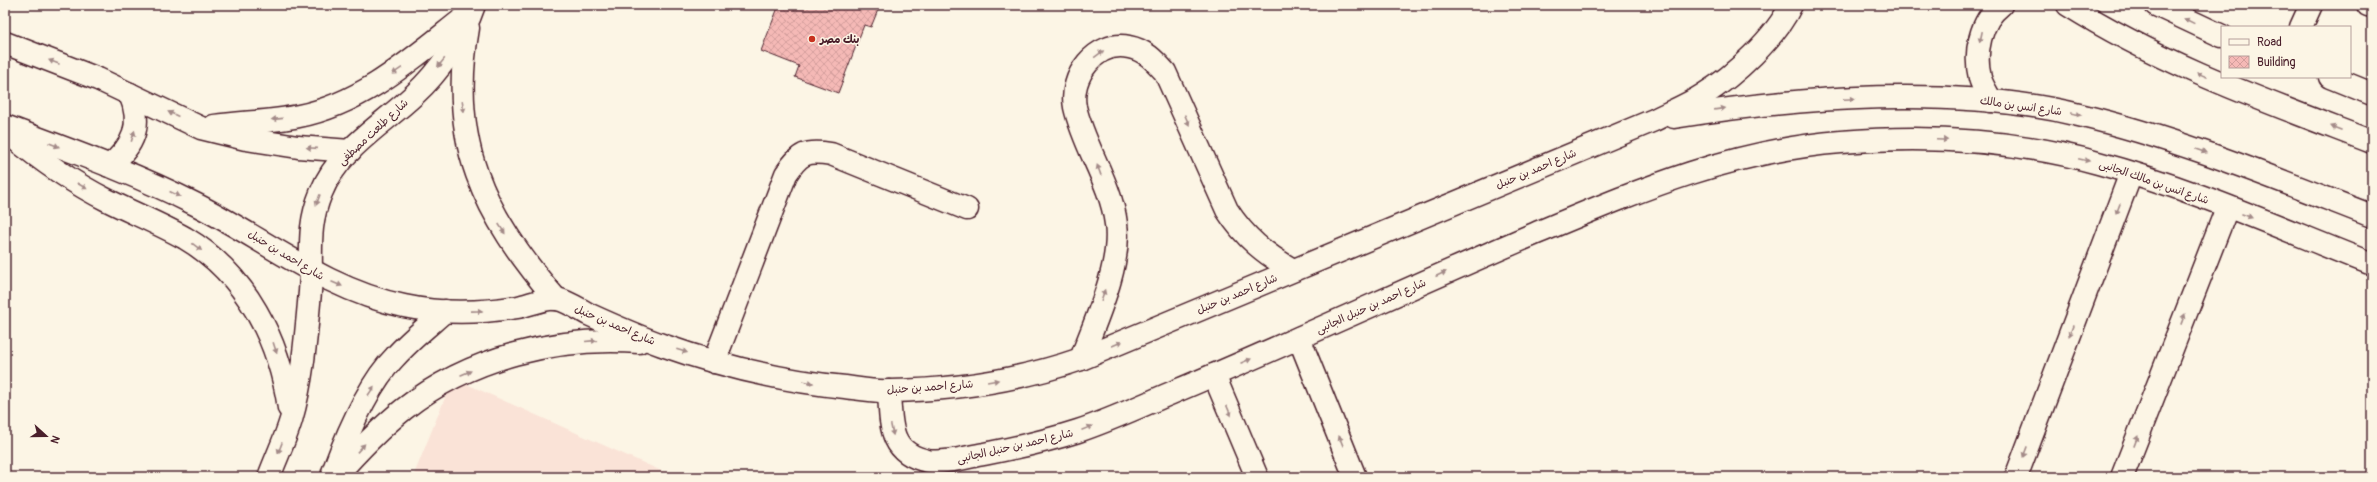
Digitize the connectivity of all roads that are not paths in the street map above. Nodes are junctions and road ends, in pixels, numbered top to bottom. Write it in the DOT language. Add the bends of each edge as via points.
graph roads {
  1 [pos="1791,5"];
  2 [pos="2001,5"];
  3 [pos="2068,5"];
  4 [pos="2156,5"];
  5 [pos="2311,5"];
  6 [pos="2368,5"];
  7 [pos="2372,6"];
  8 [pos="472,9"];
  9 [pos="2300,26"];
  10 [pos="2221,36"];
  11 [pos="5,43"];
  12 [pos="2332,78"];
  13 [pos="130,94"];
  14 [pos="2372,94"];
  15 [pos="1991,101"];
  16 [pos="1654,120"];
  17 [pos="5,126"];
  18 [pos="201,128"];
  19 [pos="5,131"];
  20 [pos="1903,139"];
  21 [pos="2372,142"];
  22 [pos="350,151"];
  23 [pos="109,166"];
  24 [pos="2131,173"];
  25 [pos="967,208"];
  26 [pos="2227,208"];
  27 [pos="2372,216"];
  28 [pos="2372,264"];
  29 [pos="1293,270"];
  30 [pos="312,272"];
  31 [pos="556,299"];
  32 [pos="445,311"];
  33 [pos="1299,338"];
  34 [pos="660,344"];
  35 [pos="1081,359"];
  36 [pos="714,362"];
  37 [pos="1214,375"];
  38 [pos="889,391"];
  39 [pos="291,421"];
  40 [pos="269,477"];
  41 [pos="331,477"];
  42 [pos="335,477"];
  43 [pos="1257,477"];
  44 [pos="1355,477"];
  45 [pos="2016,477"];
  46 [pos="2122,477"];
  1 -- 16 [label="street, شارع احمد بن حنبل" via="1785,19 1747,60 1704,95"];
  2 -- 15 [label="street, one-way" via="1983,30 1977,54 1980,78"];
  21 -- 3 [label="street, one-way" via="2177,65 2110,32"];
  10 -- 4 [label="street, one-way"];
  5 -- 9 [label="street"];
  6 -- 7 [label="street"];
  8 -- 18 [label="street, one-way" via="399,70 358,95 298,116"];
  8 -- 22 [label="street, شارع طلعت مصطفى, one-way" via="448,55 429,78 414,95"];
  8 -- 31 [label="street, one-way" via="461,91 466,137 479,182 499,225 525,263"];
  13 -- 11 [label="street, one-way"];
  12 -- 14 [label="street"];
  18 -- 13 [label="street, one-way"];
  23 -- 13 [label="street, one-way" via="122,155 132,141 136,125 136,108"];
  16 -- 15 [label="street, شارع انس بن مالك, one-way" via="1720,109 1788,102 1871,98"];
  15 -- 27 [label="street, شارع انس بن مالك, one-way" via="2077,114 2151,133"];
  16 -- 29 [label="street, شارع احمد بن حنبل"];
  17 -- 23 [label="street, شارع احمد بن حنبل, one-way"];
  22 -- 18 [label="street, one-way" via="246,139"];
  19 -- 39 [label="street, one-way" via="67,177 106,200 186,239 221,265 249,298 271,336 284,378"];
  20 -- 24 [label="street, شارع انس بن مالك الجانبى, one-way" via="1968,141 2032,149 2095,162"];
  33 -- 20 [label="street, شارع احمد بن حنبل الجانبى, one-way" via="1461,265 1650,186 1712,166 1774,151 1839,142"];
  22 -- 30 [label="street, شارع طلعت مصطفى, one-way" via="330,176 313,215 310,237"];
  23 -- 30 [label="street, شارع احمد بن حنبل, one-way" via="217,215"];
  24 -- 26 [label="street, شارع انس بن مالك الجانبى"];
  24 -- 45 [label="street, one-way"];
  25 -- 36 [label="street" via="831,154 813,151 796,158 786,174"];
  26 -- 28 [label="street, شارع انس بن مالك الجانبى, one-way"];
  46 -- 26 [label="street, one-way"];
  35 -- 29 [label="street, شارع احمد بن حنبل, one-way"];
  35 -- 29 [label="street, one-way" via="1114,257 1116,225 1108,195 1075,106 1075,83 1086,63 1105,49 1128,46 1150,55 1165,72 1227,210 1239,229 1255,246"];
  30 -- 32 [label="street, شارع احمد بن حنبل, one-way" via="367,296 405,307"];
  30 -- 39 [label="street, شارع طلعت مصطفى" via="299,385"];
  32 -- 31 [label="street, شارع احمد بن حنبل, one-way" via="520,307"];
  31 -- 34 [label="street, شارع احمد بن حنبل"];
  41 -- 32 [label="street, one-way" via="345,440 367,397 394,357"];
  37 -- 33 [label="street, شارع احمد بن حنبل الجانبى, one-way"];
  44 -- 33 [label="street, one-way"];
  34 -- 36 [label="street, شارع احمد بن حنبل, one-way"];
  42 -- 34 [label="street, one-way" via="364,444 405,408 451,379 500,358 553,345 607,340"];
  38 -- 35 [label="street, شارع احمد بن حنبل, one-way" via="972,384 1041,372"];
  36 -- 38 [label="street, شارع احمد بن حنبل, one-way" via="821,385"];
  38 -- 37 [label="street, شارع احمد بن حنبل الجانبى, one-way" via="892,433 901,447 916,458 932,462 1021,447 1079,431"];
  37 -- 43 [label="street, one-way"];
  39 -- 40 [label="street, شارع طلعت مصطفى, one-way"];
}
